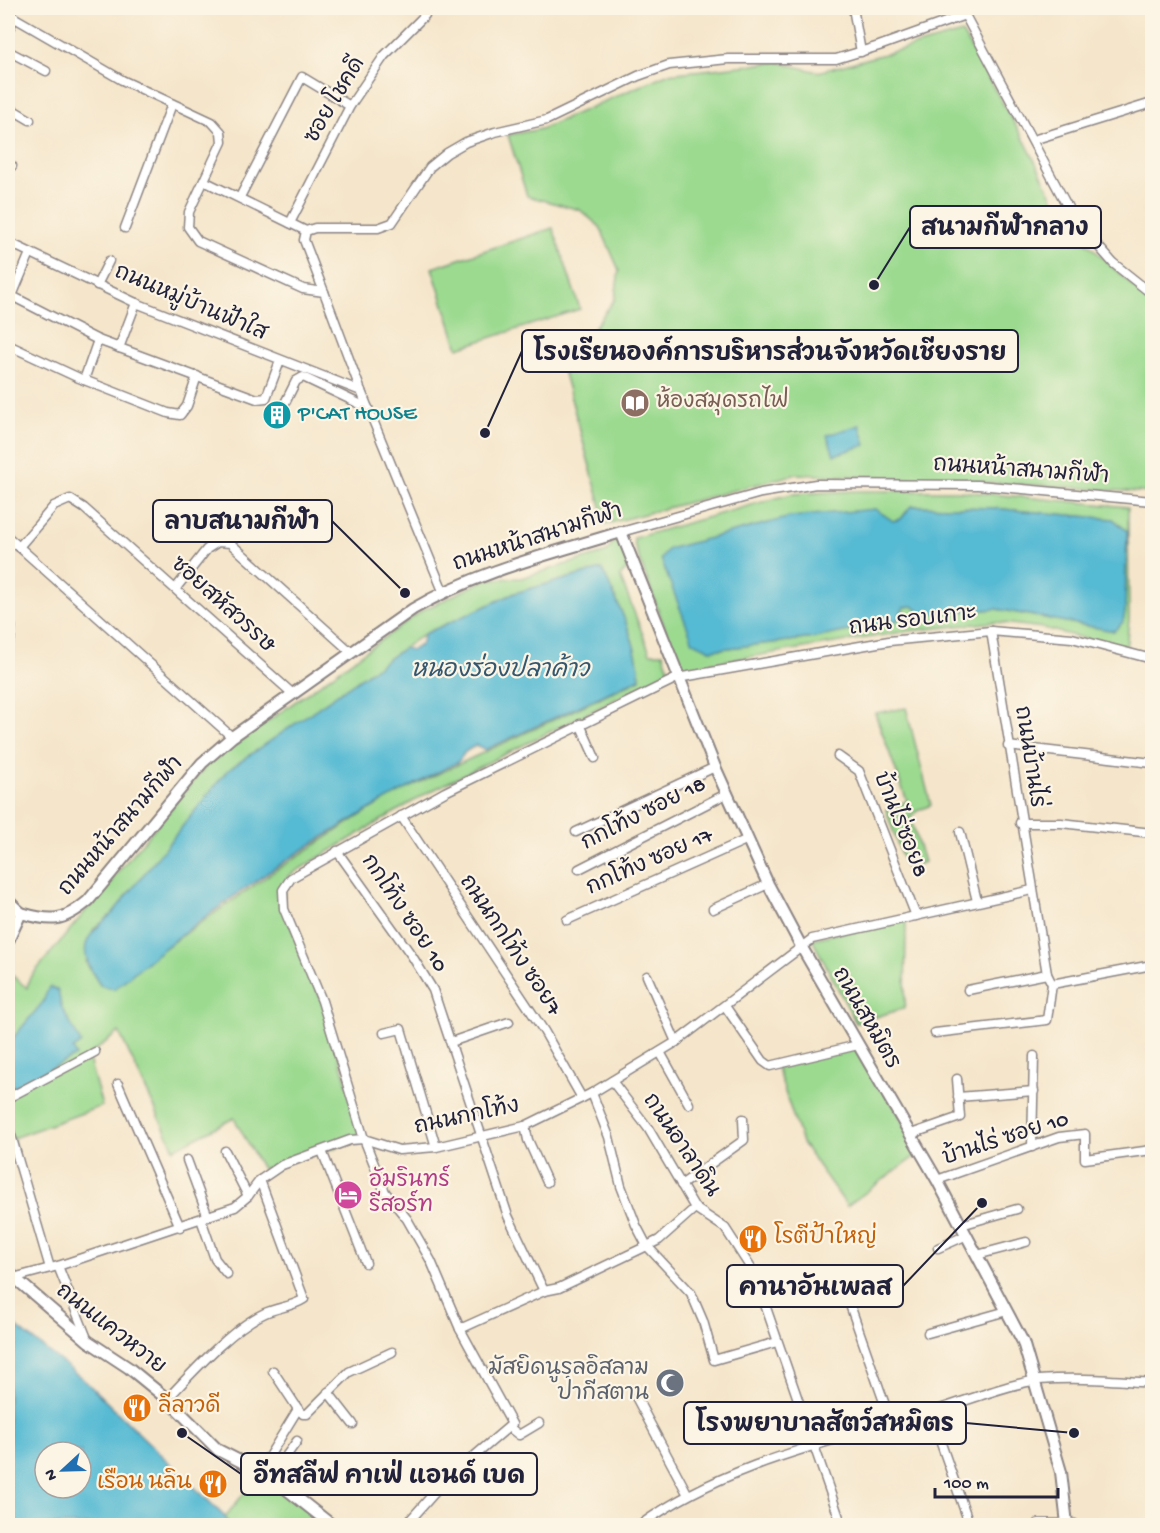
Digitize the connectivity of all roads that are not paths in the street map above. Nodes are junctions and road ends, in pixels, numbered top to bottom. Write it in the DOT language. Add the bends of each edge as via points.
graph roads {
  1 [pos="424,8"];
  2 [pos="853,8"];
  3 [pos="950,8"];
  4 [pos="964,15"];
  5 [pos="11,16"];
  6 [pos="8,32"];
  7 [pos="8,51"];
  8 [pos="861,52"];
  9 [pos="46,71"];
  10 [pos="1152,103"];
  11 [pos="172,104"];
  12 [pos="350,106"];
  13 [pos="8,107"];
  14 [pos="30,120"];
  15 [pos="1033,140"];
  16 [pos="204,181"];
  17 [pos="240,197"];
  18 [pos="290,223"];
  19 [pos="125,228"];
  20 [pos="306,231"];
  21 [pos="8,242"];
  22 [pos="30,253"];
  23 [pos="109,261"];
  24 [pos="97,285"];
  25 [pos="324,292"];
  26 [pos="1152,294"];
  27 [pos="10,295"];
  28 [pos="136,303"];
  29 [pos="98,340"];
  30 [pos="8,345"];
  31 [pos="119,348"];
  32 [pos="280,361"];
  33 [pos="197,376"];
  34 [pos="84,380"];
  35 [pos="361,391"];
  36 [pos="368,408"];
  37 [pos="278,417"];
  38 [pos="1152,501"];
  39 [pos="621,532"];
  40 [pos="8,537"];
  41 [pos="20,548"];
  42 [pos="176,588"];
  43 [pos="443,591"];
  44 [pos="8,623"];
  45 [pos="991,631"];
  46 [pos="8,641"];
  47 [pos="352,653"];
  48 [pos="1152,659"];
  49 [pos="677,678"];
  50 [pos="294,694"];
  51 [pos="580,724"];
  52 [pos="232,736"];
  53 [pos="1008,746"];
  54 [pos="838,756"];
  55 [pos="595,758"];
  56 [pos="1152,763"];
  57 [pos="715,767"];
  58 [pos="726,794"];
  59 [pos="401,816"];
  60 [pos="1020,823"];
  61 [pos="576,832"];
  62 [pos="960,832"];
  63 [pos="1152,833"];
  64 [pos="748,840"];
  65 [pos="337,851"];
  66 [pos="579,869"];
  67 [pos="768,884"];
  68 [pos="1032,890"];
  69 [pos="8,901"];
  70 [pos="977,902"];
  71 [pos="713,909"];
  72 [pos="21,913"];
  73 [pos="916,916"];
  74 [pos="567,920"];
  75 [pos="8,941"];
  76 [pos="801,946"];
  77 [pos="1152,965"];
  78 [pos="1047,974"];
  79 [pos="647,976"];
  80 [pos="1052,984"];
  81 [pos="968,990"];
  82 [pos="725,1006"];
  83 [pos="509,1022"];
  84 [pos="384,1033"];
  85 [pos="935,1033"];
  86 [pos="451,1042"];
  87 [pos="676,1042"];
  88 [pos="858,1045"];
  89 [pos="95,1052"];
  90 [pos="660,1052"];
  91 [pos="1034,1056"];
  92 [pos="957,1079"];
  93 [pos="612,1081"];
  94 [pos="118,1084"];
  95 [pos="1034,1091"];
  96 [pos="592,1093"];
  97 [pos="958,1097"];
  98 [pos="8,1098"];
  99 [pos="582,1098"];
  100 [pos="689,1104"];
  101 [pos="743,1119"];
  102 [pos="8,1125"];
  103 [pos="525,1126"];
  104 [pos="911,1134"];
  105 [pos="483,1136"];
  106 [pos="364,1138"];
  107 [pos="436,1147"];
  108 [pos="1032,1147"];
  109 [pos="1152,1150"];
  110 [pos="225,1151"];
  111 [pos="322,1151"];
  112 [pos="188,1160"];
  113 [pos="260,1180"];
  114 [pos="937,1180"];
  115 [pos="547,1182"];
  116 [pos="681,1185"];
  117 [pos="248,1196"];
  118 [pos="694,1208"];
  119 [pos="1017,1209"];
  120 [pos="204,1218"];
  121 [pos="180,1227"];
  122 [pos="964,1230"];
  123 [pos="1026,1242"];
  124 [pos="647,1246"];
  125 [pos="938,1248"];
  126 [pos="977,1255"];
  127 [pos="366,1263"];
  128 [pos="54,1267"];
  129 [pos="227,1274"];
  130 [pos="10,1275"];
  131 [pos="843,1285"];
  132 [pos="544,1291"];
  133 [pos="1007,1311"];
  134 [pos="460,1329"];
  135 [pos="928,1333"];
  136 [pos="88,1341"];
  137 [pos="777,1341"];
  138 [pos="392,1352"];
  139 [pos="273,1371"];
  140 [pos="1036,1380"];
  141 [pos="1152,1383"];
  142 [pos="328,1392"];
  143 [pos="636,1397"];
  144 [pos="167,1399"];
  145 [pos="298,1409"];
  146 [pos="930,1412"];
  147 [pos="891,1422"];
  148 [pos="539,1423"];
  149 [pos="353,1424"];
  150 [pos="510,1425"];
  151 [pos="297,1441"];
  152 [pos="812,1446"];
  153 [pos="260,1471"];
  154 [pos="271,1477"];
  155 [pos="687,1493"];
  156 [pos="1069,1525"];
  157 [pos="333,1526"];
  158 [pos="405,1526"];
  159 [pos="639,1526"];
  160 [pos="842,1526"];
  161 [pos="970,1526"];
  162 [pos="1039,1526"];
  1 -- 12 [label="street, ซอย โชคดี" via="425,15 384,56"];
  2 -- 8 [label="street"];
  3 -- 4 [label="street"];
  4 -- 8 [label="street"];
  4 -- 15 [label="street"];
  5 -- 6 [label="street"];
  5 -- 11 [label="street"];
  7 -- 9 [label="street"];
  8 -- 20 [label="street" via="836,59 728,59 669,65 548,120 466,142 430,167 392,223 378,228"];
  10 -- 15 [label="street"];
  11 -- 16 [label="street" via="212,122 221,132 222,142"];
  11 -- 19 [label="street"];
  12 -- 17 [label="street" via="302,77"];
  12 -- 18 [label="street, ซอย โชคดี"];
  13 -- 14 [label="street"];
  15 -- 26 [label="street" via="1073,217 1113,263"];
  16 -- 17 [label="street"];
  16 -- 25 [label="street" via="189,212 188,227 198,241 303,289"];
  17 -- 18 [label="street"];
  18 -- 20 [label="street"];
  20 -- 25 [label="street" via="304,240"];
  21 -- 22 [label="street, ถนนหมู่บ้านฟ้าใส"];
  22 -- 24 [label="street, ถนนหมู่บ้านฟ้าใส"];
  22 -- 27 [label="street"];
  23 -- 24 [label="street"];
  24 -- 28 [label="street, ถนนหมู่บ้านฟ้าใส"];
  25 -- 35 [label="street"];
  27 -- 29 [label="street"];
  28 -- 31 [label="street"];
  28 -- 32 [label="street, ถนนหมู่บ้านฟ้าใส"];
  29 -- 31 [label="street"];
  29 -- 34 [label="street"];
  30 -- 34 [label="street"];
  31 -- 33 [label="street"];
  32 -- 33 [label="street" via="266,398 257,399"];
  32 -- 35 [label="street, ถนนหมู่บ้านฟ้าใส"];
  33 -- 34 [label="street" via="180,415"];
  35 -- 36 [label="street"];
  36 -- 37 [label="street" via="303,377 296,381"];
  36 -- 43 [label="street"];
  38 -- 39 [label="street, ถนนหน้าสนามกีฬา" via="978,485 816,484 761,493"];
  39 -- 43 [label="street, ถนนหน้าสนามกีฬา" via="482,574"];
  39 -- 49 [label="street, ถนนสหมิตร"];
  40 -- 41 [label="street"];
  41 -- 42 [label="street, ซอยสหัสวรรษ" via="54,506 70,499"];
  41 -- 52 [label="street"];
  42 -- 47 [label="street" via="207,549 218,542 230,543"];
  42 -- 50 [label="street, ซอยสหัสวรรษ"];
  43 -- 47 [label="street, ถนนหน้าสนามกีฬา"];
  44 -- 46 [label="street"];
  45 -- 48 [label="street, ถนน รอบเกาะ" via="1071,638"];
  45 -- 49 [label="street, ถนน รอบเกาะ" via="889,641"];
  45 -- 53 [label="street, ถนนบ้านไร่"];
  47 -- 50 [label="street, ถนนหน้าสนามกีฬา"];
  49 -- 51 [label="street, ถนน รอบเกาะ"];
  49 -- 57 [label="street, ถนนสหมิตร"];
  50 -- 52 [label="street, ถนนหน้าสนามกีฬา"];
  51 -- 55 [label="street"];
  51 -- 59 [label="street, ถนน รอบเกาะ"];
  52 -- 72 [label="street, ถนนหน้าสนามกีฬา" via="202,763 87,901 70,916 47,920"];
  53 -- 56 [label="street"];
  53 -- 60 [label="street, ถนนบ้านไร่"];
  54 -- 73 [label="street, บ้านไร่ซอย8" via="859,771"];
  57 -- 58 [label="street, ถนนสหมิตร"];
  57 -- 61 [label="street"];
  58 -- 64 [label="street, ถนนสหมิตร"];
  58 -- 66 [label="street, กกโท้ง ซอย 18"];
  59 -- 65 [label="street, ถนน รอบเกาะ"];
  59 -- 99 [label="street, ถนนกกโท้ง ซอย7" via="544,1031"];
  60 -- 63 [label="street" via="1061,823"];
  60 -- 68 [label="street, ถนนบ้านไร่"];
  62 -- 70 [label="street"];
  64 -- 67 [label="street, ถนนสหมิตร"];
  64 -- 74 [label="street, กกโท้ง ซอย 17"];
  65 -- 86 [label="street, กกโท้ง ซอย 10" via="424,974"];
  65 -- 106 [label="street, ถนน รอบเกาะ" via="291,878 281,901 322,1002"];
  67 -- 71 [label="street"];
  67 -- 76 [label="street, ถนนสหมิตร"];
  68 -- 70 [label="street"];
  68 -- 78 [label="street, ถนนบ้านไร่"];
  69 -- 72 [label="street"];
  70 -- 73 [label="street"];
  72 -- 75 [label="street"];
  73 -- 76 [label="street" via="812,939"];
  76 -- 82 [label="street, ถนนกกโท้ง"];
  76 -- 88 [label="street, ถนนสหมิตร"];
  77 -- 80 [label="street"];
  78 -- 80 [label="street, ถนนบ้านไร่"];
  78 -- 81 [label="street"];
  79 -- 87 [label="street"];
  80 -- 85 [label="street" via="1047,1020"];
  82 -- 87 [label="street, ถนนกกโท้ง"];
  82 -- 88 [label="street" via="770,1066"];
  83 -- 86 [label="street"];
  84 -- 107 [label="street" via="401,1029"];
  86 -- 105 [label="street, กกโท้ง ซอย 10"];
  87 -- 90 [label="street, ถนนกกโท้ง"];
  88 -- 104 [label="street, ถนนสหมิตร"];
  89 -- 98 [label="street"];
  90 -- 93 [label="street, ถนนกกโท้ง"];
  90 -- 100 [label="street"];
  91 -- 95 [label="street"];
  92 -- 97 [label="street"];
  93 -- 96 [label="street, ถนนกกโท้ง"];
  93 -- 116 [label="street, ถนนอาลาดิน" via="648,1128"];
  94 -- 121 [label="street"];
  95 -- 97 [label="street"];
  95 -- 108 [label="street"];
  96 -- 99 [label="street, ถนนกกโท้ง"];
  96 -- 124 [label="street" via="629,1206"];
  97 -- 104 [label="street" via="960,1117"];
  99 -- 103 [label="street, ถนนกกโท้ง"];
  101 -- 116 [label="street" via="744,1140"];
  102 -- 128 [label="street"];
  103 -- 105 [label="street, ถนนกกโท้ง"];
  103 -- 115 [label="street"];
  104 -- 114 [label="street, ถนนสหมิตร"];
  105 -- 107 [label="street, ถนนกกโท้ง"];
  105 -- 132 [label="street, กกโท้ง ซอย 10" via="508,1216"];
  106 -- 107 [label="street, ถนนกกโท้ง" via="399,1150"];
  106 -- 111 [label="street"];
  106 -- 134 [label="street, ถนน รอบเกาะ" via="385,1192 407,1219 431,1261"];
  108 -- 109 [label="street, บ้านไร่ ซอย 10" via="1059,1137 1085,1134 1085,1159"];
  108 -- 114 [label="street, บ้านไร่ ซอย 10"];
  110 -- 117 [label="street"];
  111 -- 113 [label="street" via="282,1165"];
  111 -- 127 [label="street"];
  112 -- 120 [label="street"];
  113 -- 117 [label="street"];
  113 -- 144 [label="street" via="304,1299 265,1313 243,1328"];
  114 -- 122 [label="street, ถนนสหมิตร"];
  116 -- 118 [label="street, ถนนอาลาดิน"];
  117 -- 120 [label="street" via="235,1207"];
  118 -- 124 [label="street" via="660,1240"];
  118 -- 137 [label="street, ถนนอาลาดิน" via="725,1228 754,1273"];
  119 -- 122 [label="street"];
  120 -- 121 [label="street"];
  120 -- 129 [label="street" via="215,1259"];
  121 -- 128 [label="street"];
  122 -- 125 [label="street"];
  122 -- 126 [label="street, ถนนสหมิตร"];
  123 -- 126 [label="street"];
  124 -- 132 [label="street" via="559,1288"];
  124 -- 137 [label="street" via="691,1293 714,1360"];
  126 -- 133 [label="street, ถนนสหมิตร"];
  128 -- 130 [label="street"];
  128 -- 136 [label="street"];
  130 -- 136 [label="street, ถนนแควหวาย"];
  131 -- 147 [label="street"];
  132 -- 134 [label="street"];
  133 -- 135 [label="street"];
  133 -- 140 [label="street, ถนนสหมิตร"];
  134 -- 150 [label="street, ถนน รอบเกาะ"];
  136 -- 144 [label="street, ถนนแควหวาย"];
  137 -- 152 [label="street, ถนนอาลาดิน"];
  138 -- 142 [label="street" via="349,1372"];
  139 -- 145 [label="street"];
  140 -- 141 [label="street"];
  140 -- 146 [label="street"];
  140 -- 156 [label="street, ถนนสหมิตร" via="1061,1472"];
  142 -- 145 [label="street" via="308,1414"];
  142 -- 149 [label="street"];
  143 -- 155 [label="street"];
  144 -- 153 [label="street, ถนนแควหวาย" via="218,1450"];
  145 -- 153 [label="street"];
  146 -- 147 [label="street"];
  146 -- 161 [label="street"];
  147 -- 152 [label="street"];
  148 -- 150 [label="street" via="523,1435 517,1435"];
  150 -- 158 [label="street" via="444,1482"];
  151 -- 154 [label="street"];
  152 -- 155 [label="street"];
  152 -- 160 [label="street, ถนนอาลาดิน"];
  153 -- 154 [label="street, ถนนแควหวาย"];
  154 -- 157 [label="street, ถนนแควหวาย"];
  155 -- 159 [label="street"];
  156 -- 162 [label="main road"];
}
